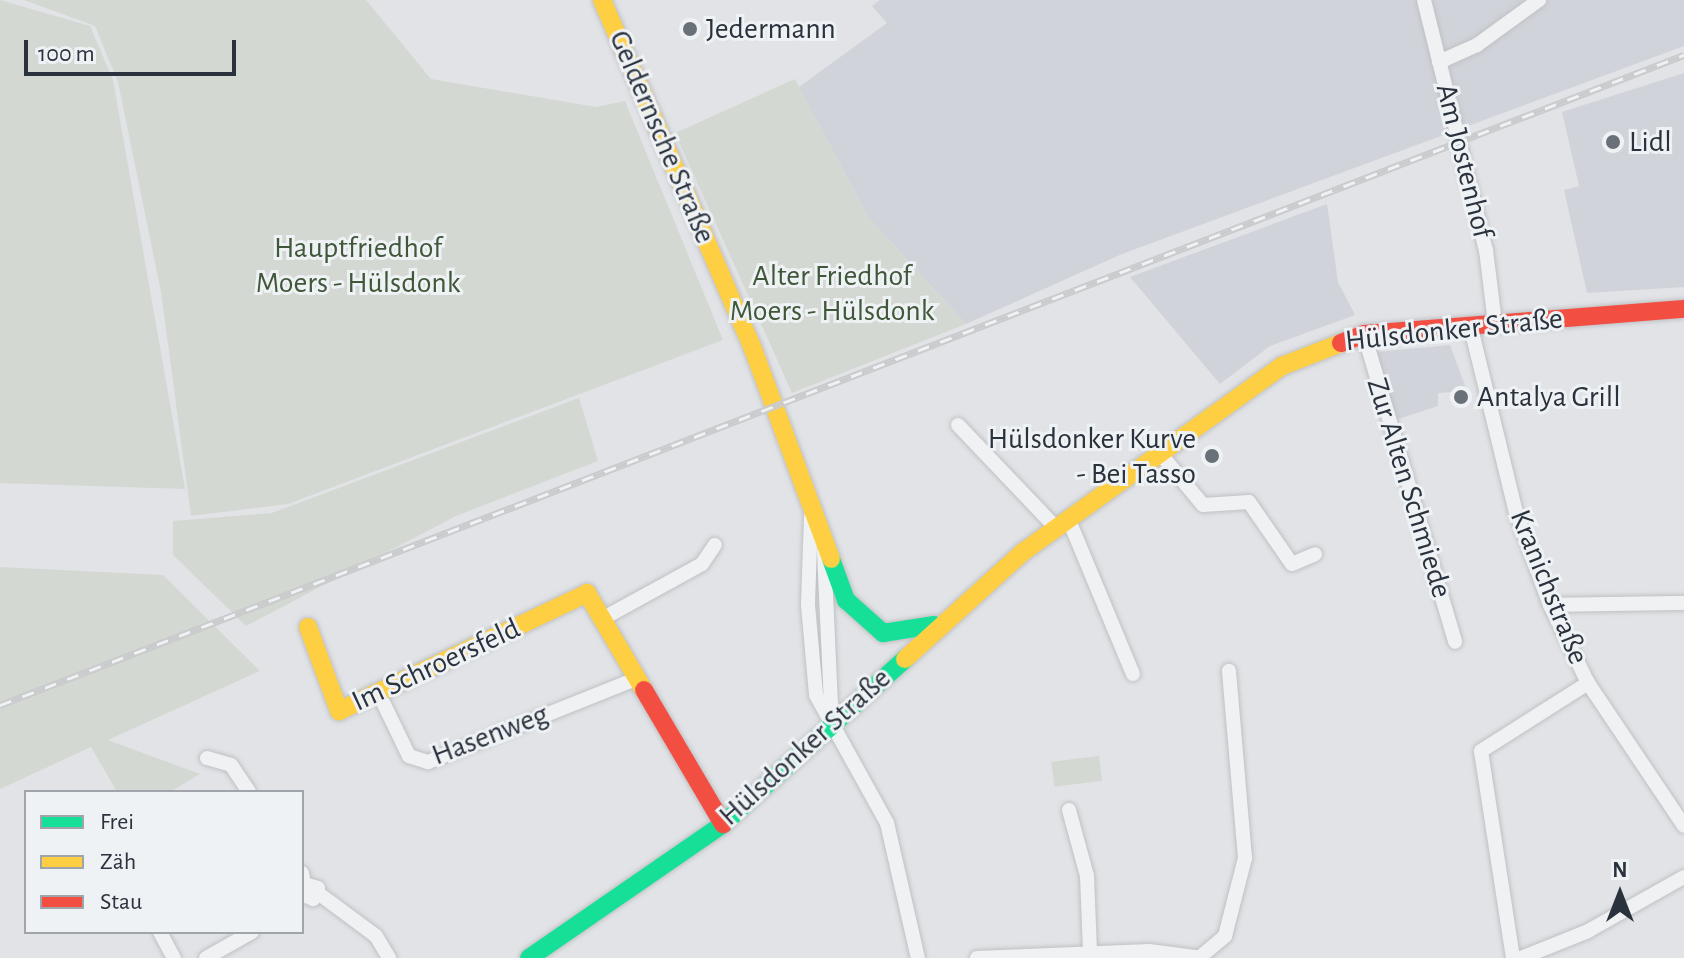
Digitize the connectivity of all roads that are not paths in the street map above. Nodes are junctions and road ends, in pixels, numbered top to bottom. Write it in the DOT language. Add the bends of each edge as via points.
graph roads {
  1 [pos="602,0"];
  2 [pos="1424,0"];
  3 [pos="1539,0"];
  4 [pos="1439,62"];
  5 [pos="1684,309"];
  6 [pos="1495,323"];
  7 [pos="1470,324"];
  8 [pos="1364,334"];
  9 [pos="958,425"];
  10 [pos="1158,451"];
  11 [pos="811,496"];
  12 [pos="1061,522"];
  13 [pos="825,540"];
  14 [pos="715,545"];
  15 [pos="1315,554"];
  16 [pos="1684,603"];
  17 [pos="1550,605"];
  18 [pos="602,619"];
  19 [pos="938,624"];
  20 [pos="308,627"];
  21 [pos="1455,642"];
  22 [pos="1229,671"];
  23 [pos="1133,674"];
  24 [pos="635,679"];
  25 [pos="1588,683"];
  26 [pos="379,694"];
  27 [pos="832,726"];
  28 [pos="207,758"];
  29 [pos="248,790"];
  30 [pos="1069,810"];
  31 [pos="723,824"];
  32 [pos="1684,826"];
  33 [pos="1684,877"];
  34 [pos="307,889"];
  35 [pos="161,934"];
  36 [pos="248,934"];
  37 [pos="1090,952"];
  38 [pos="174,958"];
  39 [pos="206,958"];
  40 [pos="389,958"];
  41 [pos="529,958"];
  42 [pos="918,958"];
  43 [pos="977,958"];
  44 [pos="1202,958"];
  45 [pos="1513,958"];
  46 [pos="1521,958"];
  1 -- 11 [label="street, Geldernsche Straße"];
  2 -- 4 [label="street, Am Jostenhof"];
  3 -- 4 [label="street" via="1477,45"];
  4 -- 6 [label="street, Am Jostenhof" via="1488,258"];
  5 -- 6 [label="street, Hülsdonker Straße"];
  6 -- 7 [label="street, Hülsdonker Straße"];
  7 -- 8 [label="street, Hülsdonker Straße"];
  7 -- 17 [label="street, Kranichstraße" via="1516,512"];
  8 -- 10 [label="street, Hülsdonker Straße" via="1282,366"];
  8 -- 21 [label="street, Zur Alten Schmiede"];
  9 -- 12 [label="street"];
  10 -- 12 [label="street, Hülsdonker Straße"];
  10 -- 15 [label="street" via="1203,505 1249,502 1292,564"];
  11 -- 13 [label="street, Geldernsche Straße"];
  11 -- 27 [label="street, Geldernsche Straße" via="810,654 822,716"];
  12 -- 19 [label="street, Hülsdonker Straße"];
  12 -- 23 [label="street"];
  13 -- 19 [label="street, Geldernsche Straße" via="840,588 866,625 900,635"];
  13 -- 27 [label="street, Geldernsche Straße"];
  14 -- 18 [label="street" via="702,564"];
  16 -- 17 [label="street"];
  17 -- 25 [label="street, Kranichstraße"];
  18 -- 24 [label="street, Im Schroersfeld"];
  18 -- 26 [label="street, Im Schroersfeld" via="587,593"];
  19 -- 27 [label="street, Hülsdonker Straße"];
  20 -- 26 [label="street, Im Schroersfeld" via="339,711"];
  22 -- 44 [label="street" via="1245,858 1225,936"];
  24 -- 26 [label="street, Hasenweg" via="428,762 409,756"];
  24 -- 31 [label="street, Im Schroersfeld"];
  25 -- 32 [label="street, Kranichstraße"];
  25 -- 45 [label="street" via="1481,751"];
  27 -- 31 [label="street, Hülsdonker Straße"];
  27 -- 42 [label="street" via="887,823"];
  28 -- 29 [label="street" via="231,765"];
  30 -- 37 [label="street" via="1087,876"];
  31 -- 41 [label="street, Hülsdonker Straße"];
  33 -- 46 [label="street" via="1588,931"];
  34 -- 40 [label="street" via="376,936"];
  35 -- 38 [label="street"];
  36 -- 39 [label="street"];
  37 -- 43 [label="street"];
  37 -- 44 [label="street"];
}
